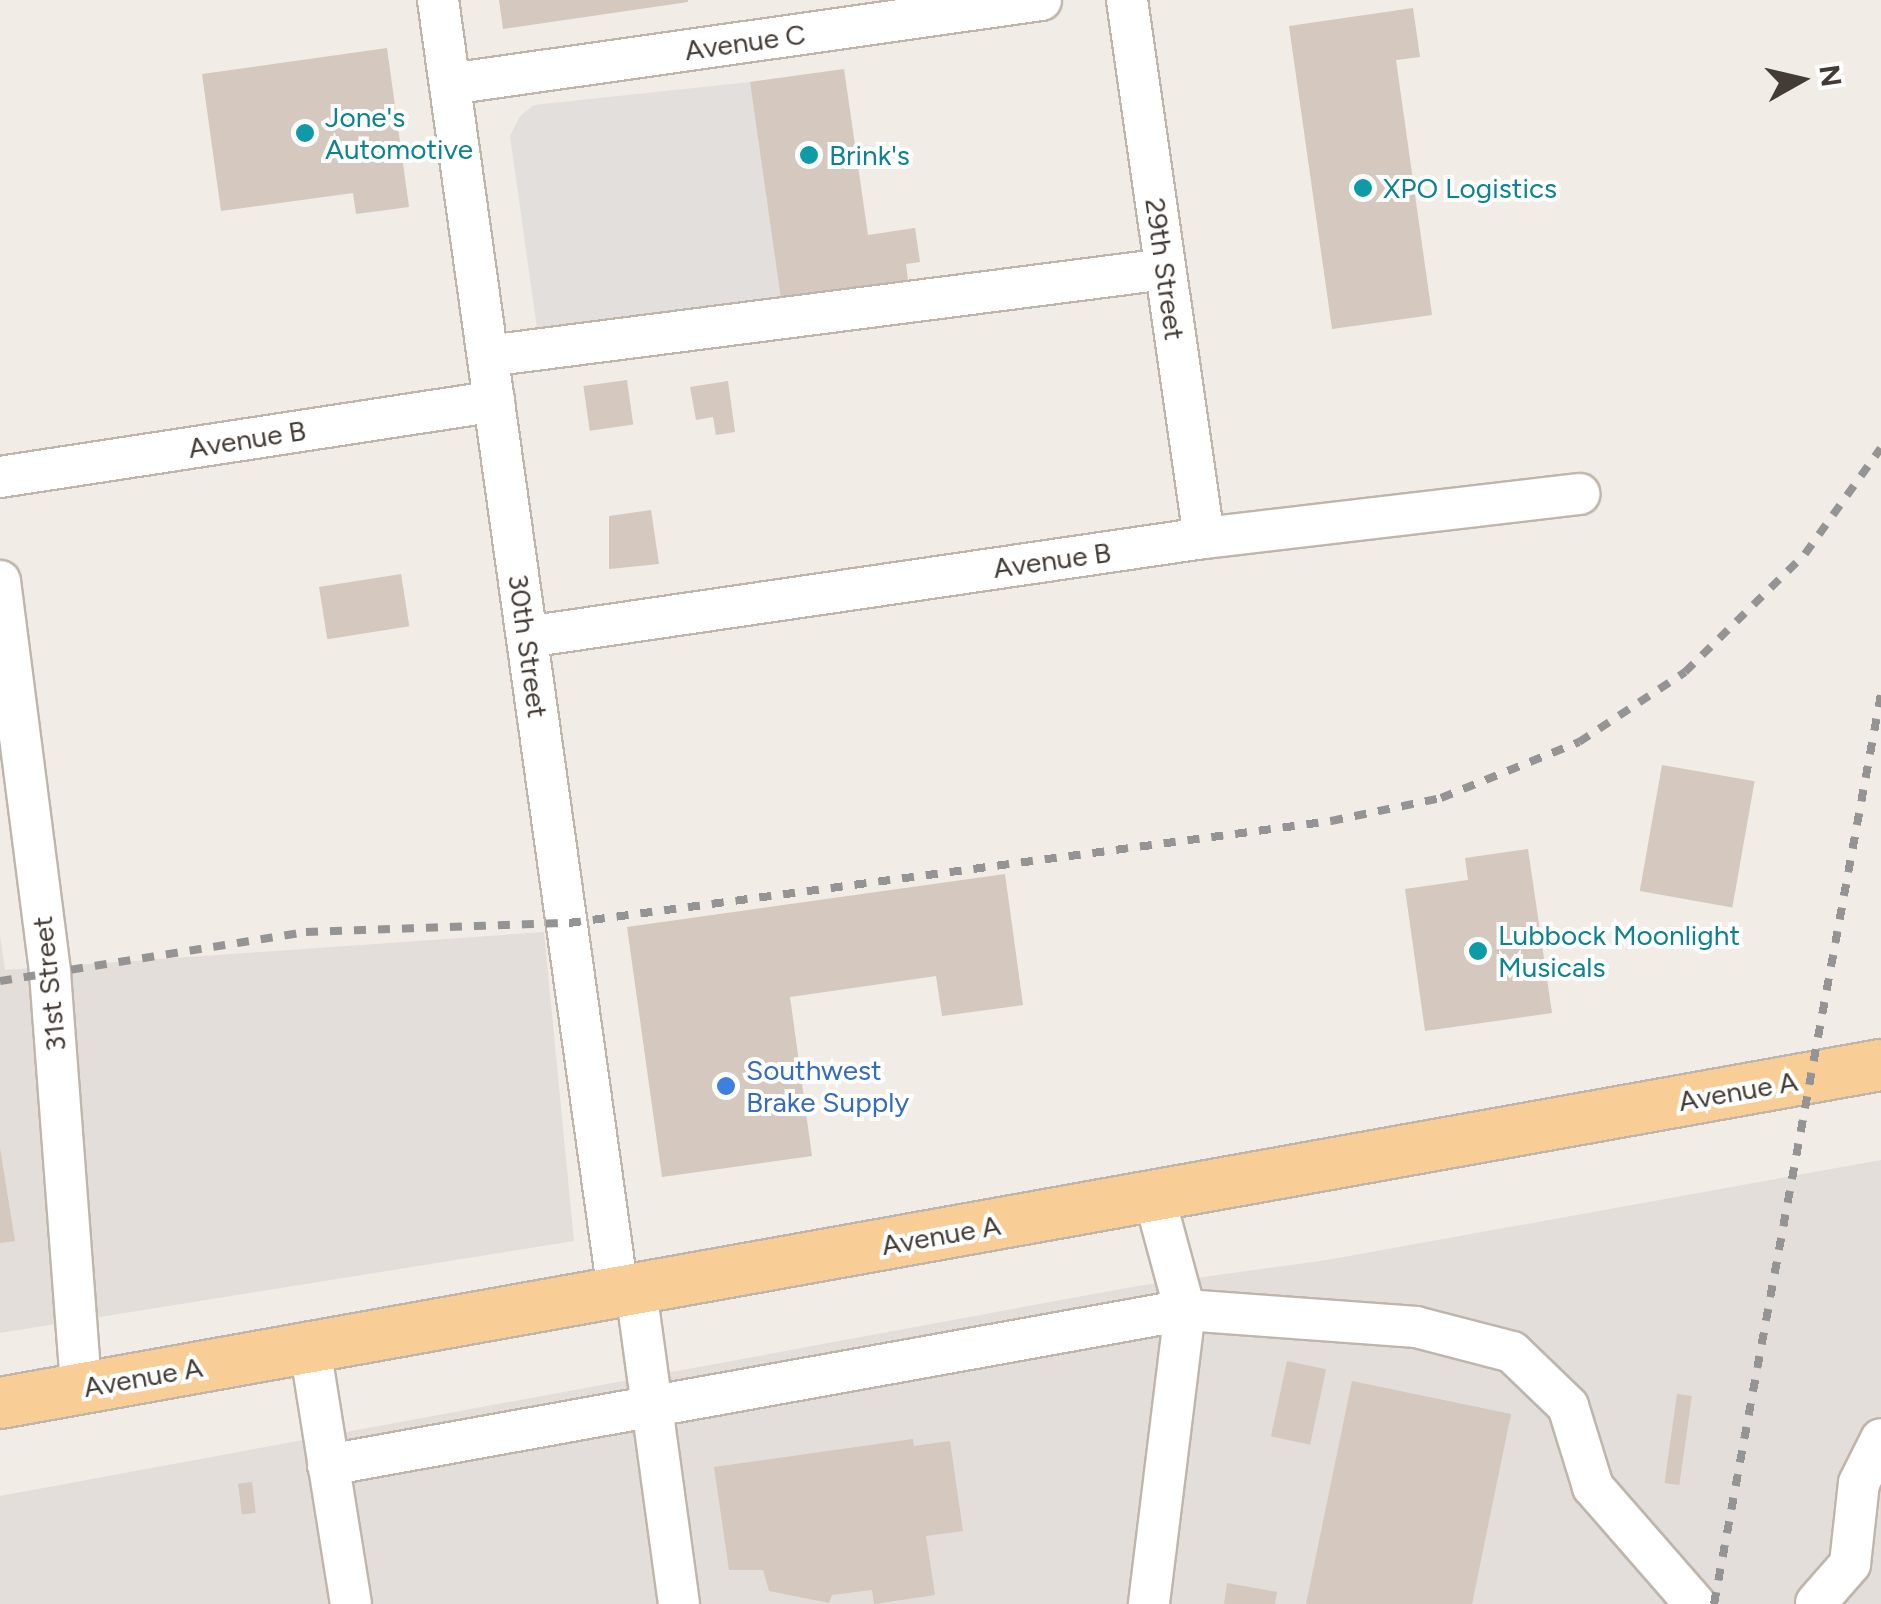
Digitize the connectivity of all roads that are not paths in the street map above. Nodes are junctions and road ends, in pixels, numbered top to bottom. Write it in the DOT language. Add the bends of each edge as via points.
graph roads {
  1 [pos="438,0"];
  2 [pos="1041,0"];
  3 [pos="1127,0"];
  4 [pos="786,18"];
  5 [pos="450,84"];
  6 [pos="1166,269"];
  7 [pos="488,356"];
  8 [pos="494,400"];
  9 [pos="0,476"];
  10 [pos="1579,494"];
  11 [pos="1204,538"];
  12 [pos="0,581"];
  13 [pos="527,637"];
  14 [pos="1881,1065"];
  15 [pos="1154,1196"];
  16 [pos="627,1291"];
  17 [pos="1184,1310"];
  18 [pos="310,1348"];
  19 [pos="81,1388"];
  20 [pos="0,1403"];
  21 [pos="652,1408"];
  22 [pos="1881,1439"];
  23 [pos="328,1464"];
  24 [pos="1816,1603"];
  25 [pos="351,1604"];
  26 [pos="679,1604"];
  27 [pos="1149,1604"];
  28 [pos="1695,1604"];
  1 -- 5 [label="street, 30th Street"];
  2 -- 4 [label="street, Avenue C"];
  3 -- 6 [label="street, 29th Street"];
  4 -- 5 [label="street, Avenue C"];
  5 -- 7 [label="street, 30th Street"];
  6 -- 7 [label="street"];
  6 -- 11 [label="street, 29th Street"];
  7 -- 8 [label="street, 30th Street"];
  8 -- 9 [label="street, Avenue B"];
  8 -- 13 [label="street, 30th Street"];
  10 -- 11 [label="street, Avenue B"];
  11 -- 13 [label="street, Avenue B"];
  12 -- 19 [label="street, 31st Street" via="50,974"];
  13 -- 16 [label="street, 30th Street"];
  14 -- 15 [label="main road, Avenue A"];
  15 -- 16 [label="main road, Avenue A"];
  15 -- 17 [label="street"];
  16 -- 18 [label="main road, Avenue A"];
  16 -- 21 [label="street, 30th Street"];
  17 -- 21 [label="street"];
  17 -- 27 [label="street"];
  17 -- 28 [label="street" via="1416,1327 1512,1352 1568,1406 1593,1488"];
  18 -- 19 [label="main road, Avenue A"];
  18 -- 23 [label="street"];
  19 -- 20 [label="main road, Avenue A"];
  21 -- 23 [label="street"];
  21 -- 26 [label="street, 30th Street"];
  22 -- 24 [label="street" via="1859,1483 1850,1564"];
  23 -- 25 [label="street"];
}
